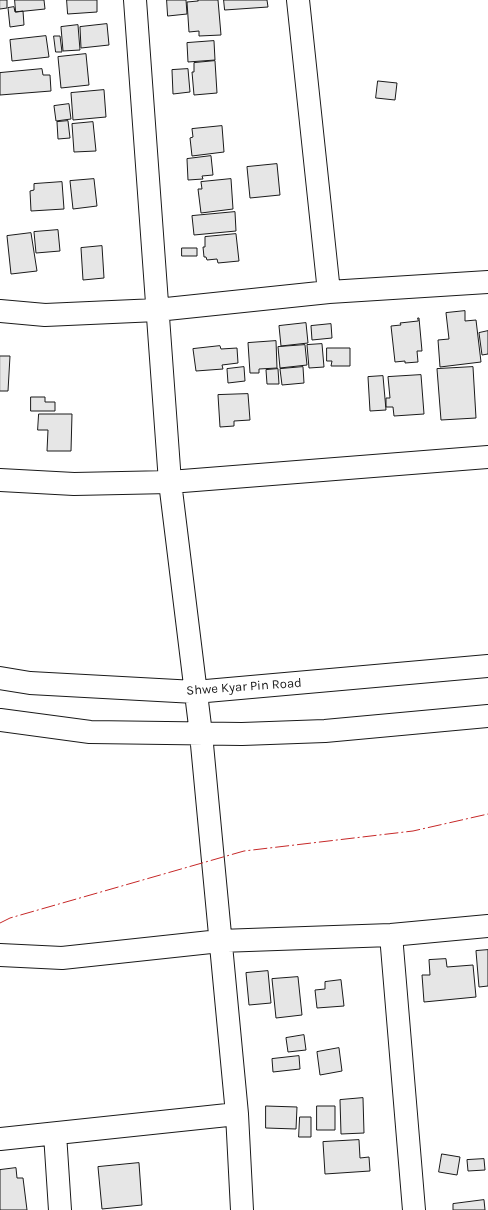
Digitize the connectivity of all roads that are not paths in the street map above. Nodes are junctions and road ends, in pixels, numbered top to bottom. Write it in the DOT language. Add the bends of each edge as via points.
graph roads {
  1 [pos="135,0"];
  2 [pos="298,0"];
  3 [pos="488,282"];
  4 [pos="329,292"];
  5 [pos="157,310"];
  6 [pos="0,311"];
  7 [pos="488,457"];
  8 [pos="0,480"];
  9 [pos="170,482"];
  10 [pos="488,666"];
  11 [pos="0,678"];
  12 [pos="195,692"];
  13 [pos="488,716"];
  14 [pos="0,720"];
  15 [pos="201,734"];
  16 [pos="488,926"];
  17 [pos="391,935"];
  18 [pos="220,941"];
  19 [pos="0,955"];
  20 [pos="236,1114"];
  21 [pos="55,1134"];
  22 [pos="0,1139"];
  23 [pos="60,1210"];
  24 [pos="242,1210"];
  25 [pos="414,1210"];
  1 -- 5 [label="street"];
  2 -- 4 [label="street"];
  3 -- 4 [label="street"];
  4 -- 5 [label="street"];
  5 -- 6 [label="street" via="91,314"];
  5 -- 9 [label="street"];
  7 -- 9 [label="street"];
  8 -- 9 [label="street" via="74,484"];
  9 -- 12 [label="street"];
  10 -- 12 [label="street, Shwe Kyar Pin Road"];
  11 -- 12 [label="street, Shwe Kyar Pin Road" via="30,683"];
  12 -- 15 [label="street"];
  13 -- 15 [label="street" via="324,731"];
  14 -- 15 [label="street" via="90,732"];
  15 -- 18 [label="street"];
  16 -- 17 [label="street"];
  17 -- 18 [label="street"];
  17 -- 25 [label="street"];
  18 -- 19 [label="street" via="62,958"];
  18 -- 20 [label="street"];
  20 -- 21 [label="street"];
  20 -- 24 [label="street"];
  21 -- 22 [label="street"];
  21 -- 23 [label="street"];
}
